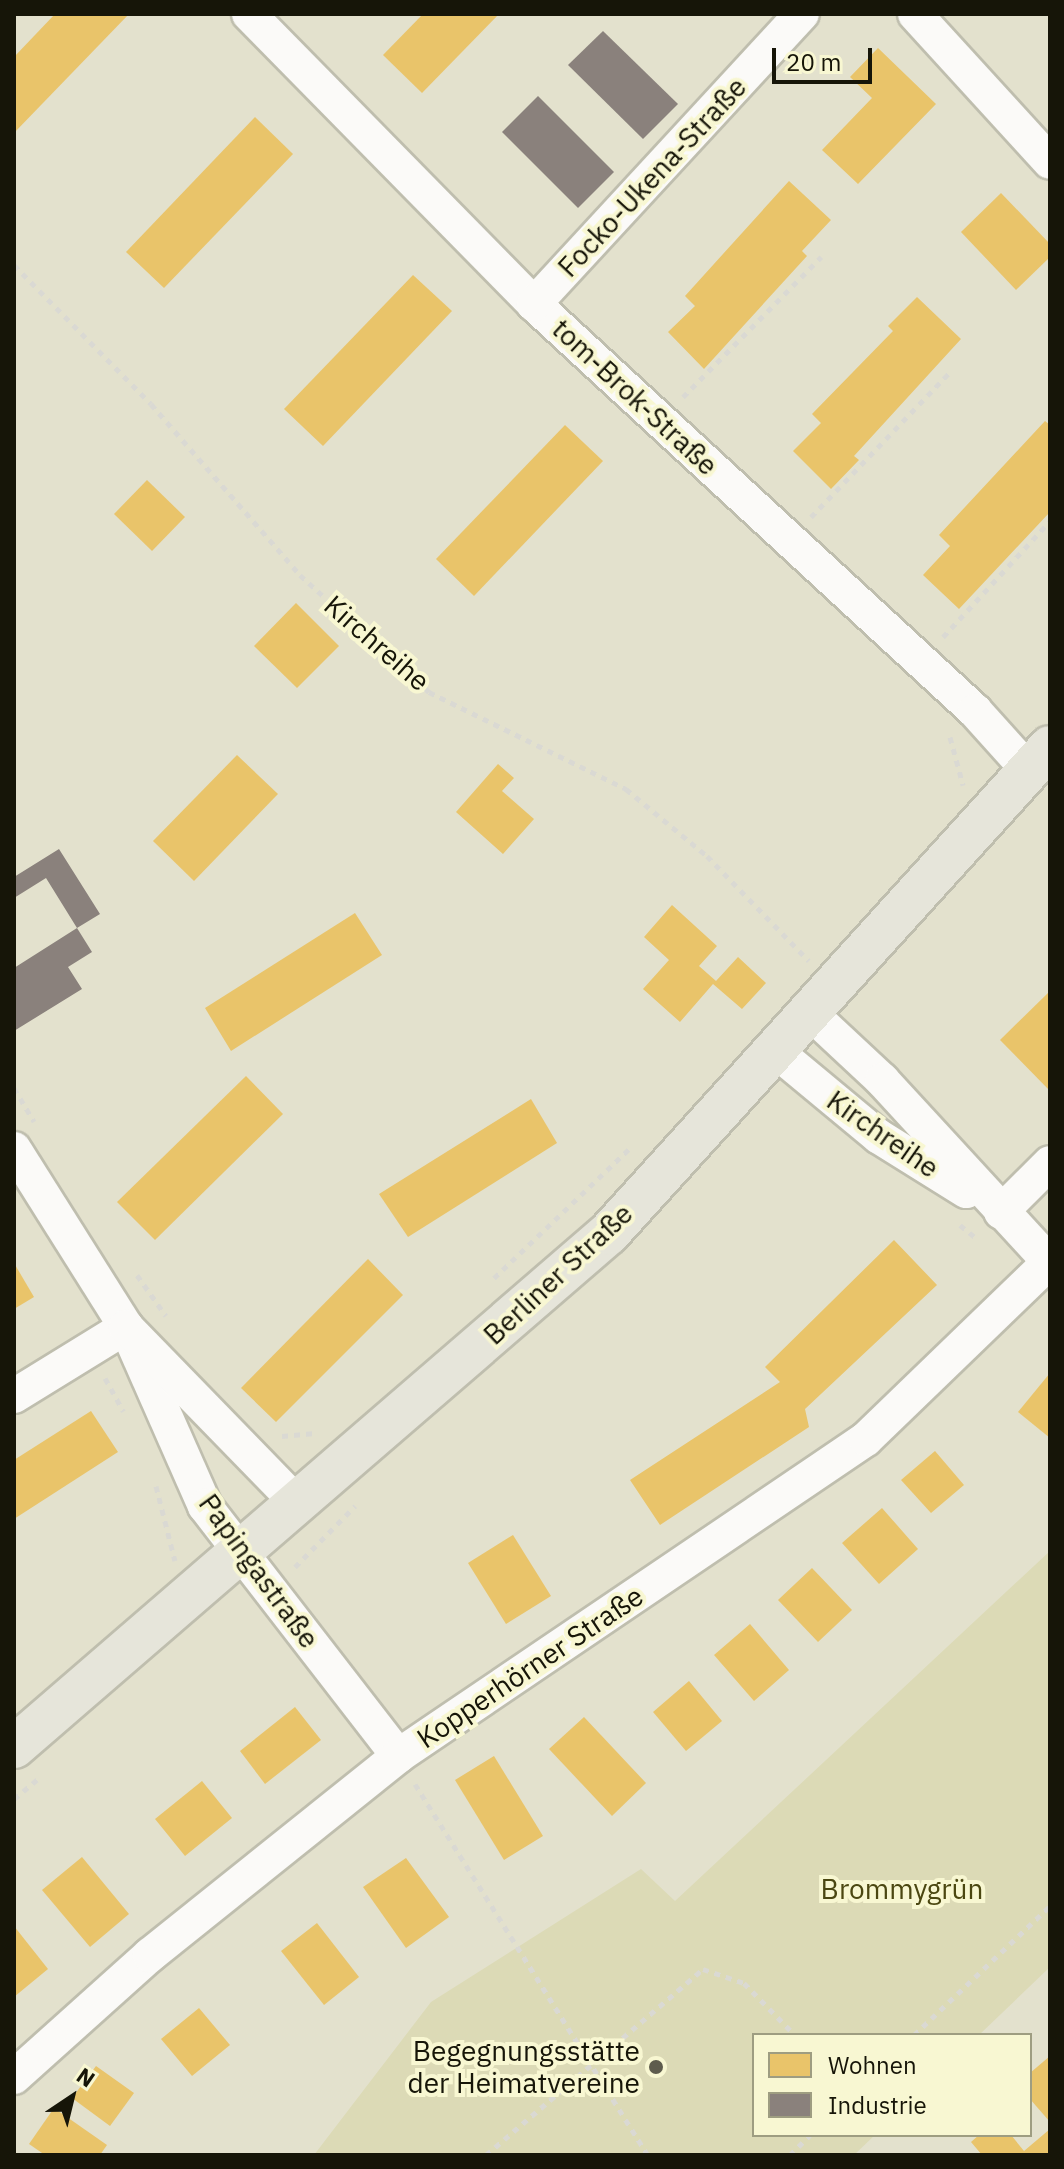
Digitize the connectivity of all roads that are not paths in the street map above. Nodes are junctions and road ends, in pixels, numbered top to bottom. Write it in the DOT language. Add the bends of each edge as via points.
graph roads {
  1 [pos="249,14"];
  2 [pos="802,14"];
  3 [pos="915,14"];
  4 [pos="1050,162"];
  5 [pos="534,304"];
  6 [pos="1039,759"];
  7 [pos="819,997"];
  8 [pos="772,1048"];
  9 [pos="26,1138"];
  10 [pos="1050,1163"];
  11 [pos="1001,1212"];
  12 [pos="1050,1262"];
  13 [pos="126,1327"];
  14 [pos="14,1396"];
  15 [pos="298,1504"];
  16 [pos="241,1554"];
  17 [pos="14,1747"];
  18 [pos="398,1756"];
  19 [pos="14,2077"];
  1 -- 5 [label="street, tom-Brok-Straße"];
  2 -- 5 [label="street, Focko-Ukena-Straße"];
  3 -- 4 [label="street"];
  5 -- 6 [label="street, tom-Brok-Straße" via="975,711"];
  6 -- 7 [label="main road, Berliner Straße"];
  7 -- 8 [label="main road, Berliner Straße"];
  7 -- 11 [label="street, Kirchreihe" via="882,1080"];
  8 -- 11 [label="street, Kirchreihe" via="878,1136"];
  8 -- 15 [label="main road, Berliner Straße" via="609,1233"];
  9 -- 13 [label="street, Papingastraße"];
  10 -- 11 [label="street"];
  11 -- 12 [label="street, Kirchreihe"];
  12 -- 18 [label="street, Kopperhörner Straße" via="866,1439"];
  13 -- 14 [label="street"];
  13 -- 15 [label="street, Papingastraße"];
  13 -- 16 [label="street, Papingastraße" via="205,1506"];
  15 -- 16 [label="main road, Berliner Straße"];
  16 -- 17 [label="main road, Berliner Straße"];
  16 -- 18 [label="street, Papingastraße"];
  18 -- 19 [label="street, Kopperhörner Straße" via="150,1955"];
}
